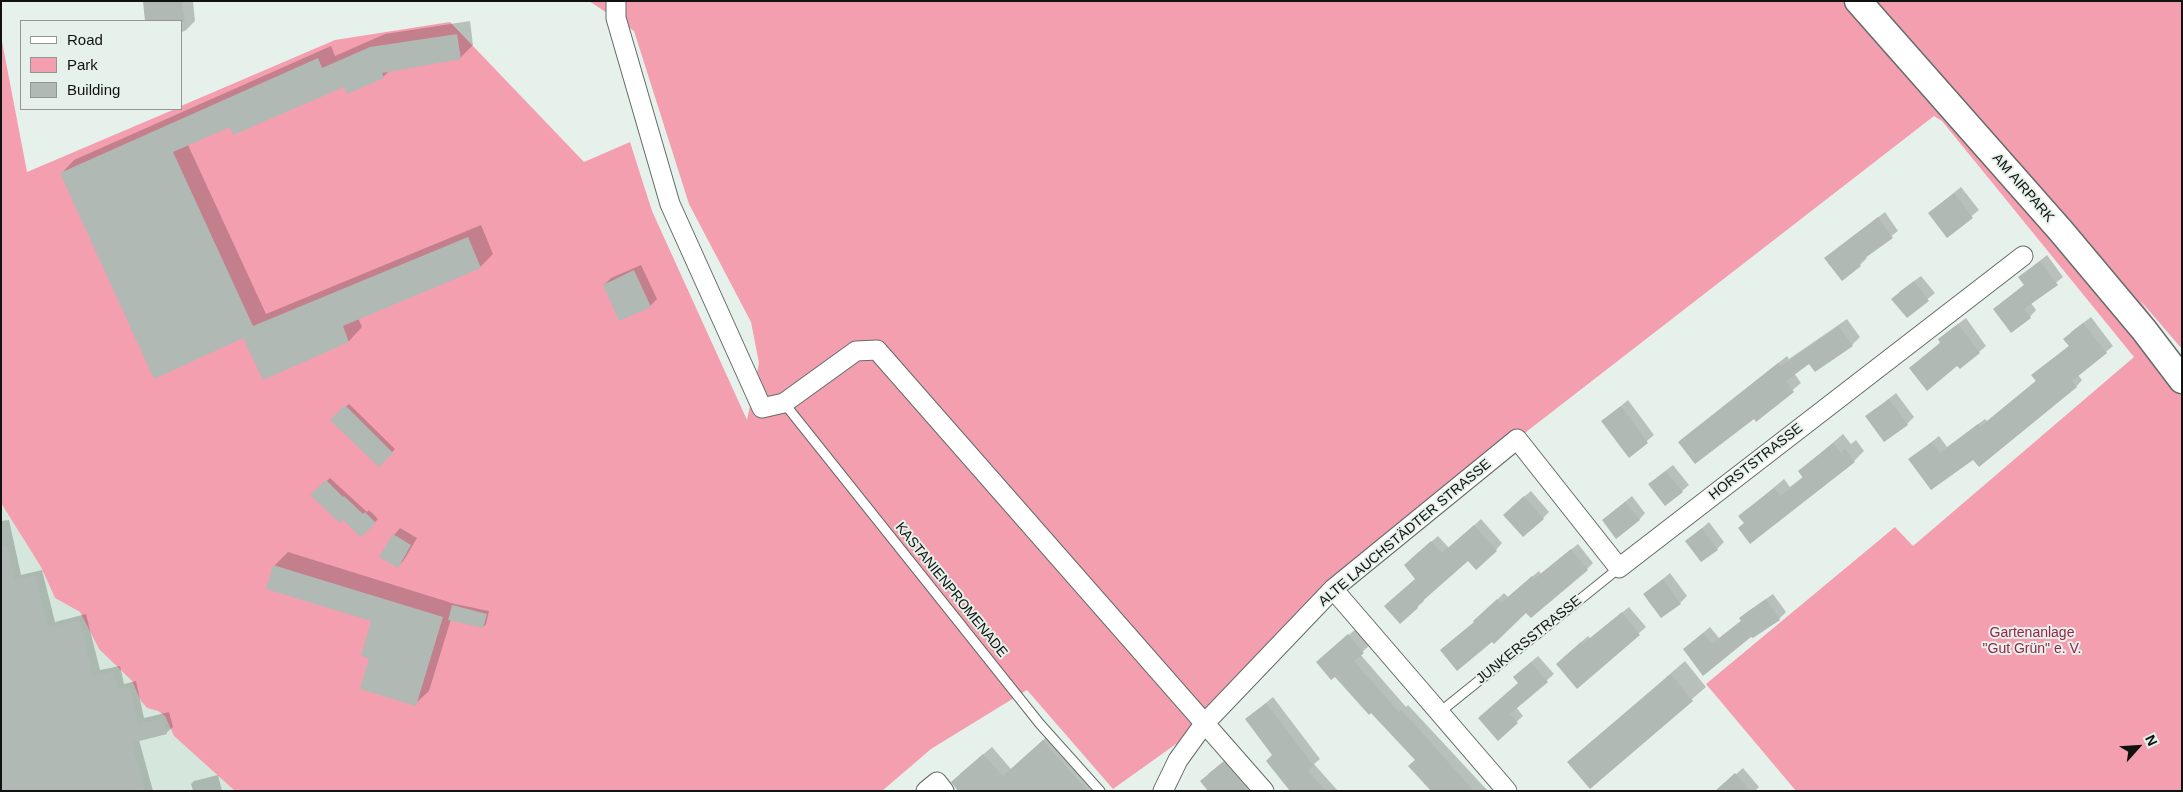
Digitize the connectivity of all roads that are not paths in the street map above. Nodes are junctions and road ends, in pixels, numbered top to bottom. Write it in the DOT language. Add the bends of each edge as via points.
graph roads {
  1 [pos="616,1"];
  2 [pos="1858,1"];
  3 [pos="2023,256"];
  4 [pos="2182,380"];
  5 [pos="784,403"];
  6 [pos="1619,568"];
  7 [pos="1333,589"];
  8 [pos="1440,712"];
  9 [pos="1204,724"];
  10 [pos="926,791"];
  11 [pos="944,791"];
  12 [pos="1100,791"];
  13 [pos="1163,791"];
  14 [pos="1264,791"];
  15 [pos="1508,791"];
  1 -- 5 [label="street" via="616,18 670,204 762,408"];
  2 -- 4 [label="street, AM AIRPARK" via="2061,231"];
  3 -- 6 [label="street, HORSTSTRASSE"];
  5 -- 9 [label="street" via="856,351 877,350"];
  5 -- 12 [label="lane, KASTANIENPROMENADE" via="1040,724"];
  6 -- 7 [label="street, ALTE LAUCHSTÄDTER STRASSE" via="1516,439"];
  6 -- 8 [label="lane, JUNKERSSTRASSE"];
  7 -- 8 [label="street"];
  7 -- 9 [label="street, ALTE LAUCHSTÄDTER STRASSE"];
  8 -- 15 [label="street"];
  9 -- 13 [label="street, ALTE LAUCHSTÄDTER STRASSE" via="1178,760"];
  9 -- 14 [label="street"];
  10 -- 11 [label="street" via="937,782"];
}
